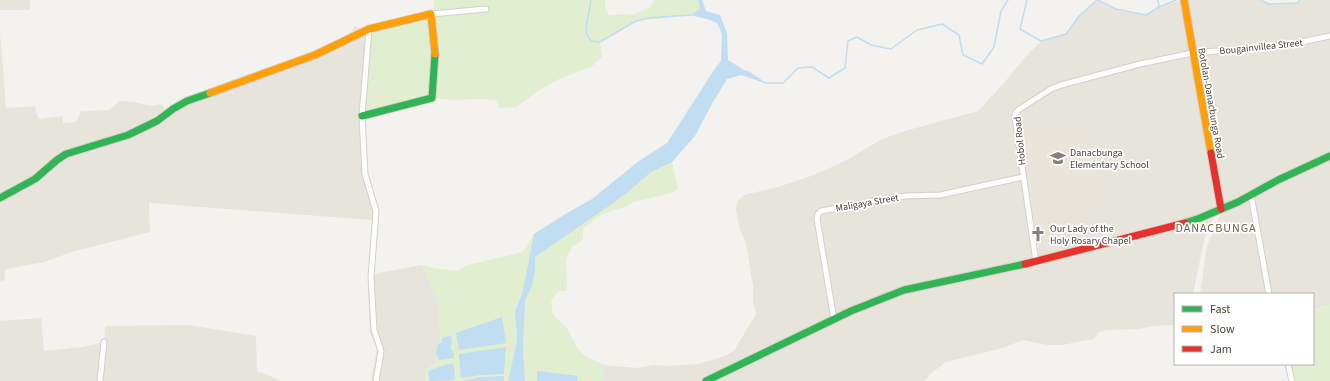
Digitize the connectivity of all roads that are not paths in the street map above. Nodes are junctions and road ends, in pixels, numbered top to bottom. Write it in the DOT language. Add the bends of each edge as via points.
graph roads {
  1 [pos="1184,0"];
  2 [pos="486,9"];
  3 [pos="431,14"];
  4 [pos="369,29"];
  5 [pos="1330,36"];
  6 [pos="1192,53"];
  7 [pos="362,116"];
  8 [pos="1330,156"];
  9 [pos="1023,177"];
  10 [pos="1250,195"];
  11 [pos="0,198"];
  12 [pos="1221,209"];
  13 [pos="1036,262"];
  14 [pos="1269,293"];
  15 [pos="834,319"];
  16 [pos="104,342"];
  17 [pos="1288,365"];
  18 [pos="100,381"];
  19 [pos="376,381"];
  20 [pos="706,381"];
  21 [pos="1292,381"];
  1 -- 6 [label="street, Botolan-Danacbunga Road"];
  2 -- 3 [label="street"];
  3 -- 4 [label="street"];
  3 -- 7 [label="street" via="434,56 432,98"];
  4 -- 7 [label="street"];
  4 -- 11 [label="street" via="315,55 188,101 157,121 128,134 66,154 35,179"];
  5 -- 6 [label="street, Bougainvillea Street" via="1267,47"];
  6 -- 9 [label="street, Hobol Road" via="1061,85 1018,110 1015,118"];
  6 -- 12 [label="street, Botolan-Danacbunga Road"];
  7 -- 19 [label="street" via="365,174 376,211 371,277 374,330 381,351"];
  8 -- 10 [label="street"];
  9 -- 13 [label="street, Hobol Road"];
  9 -- 15 [label="street, Maligaya Street" via="940,195 905,196 821,211 817,219"];
  10 -- 12 [label="street"];
  10 -- 14 [label="street"];
  12 -- 13 [label="street" via="1171,227"];
  13 -- 15 [label="street" via="904,290"];
  15 -- 20 [label="street"];
  16 -- 18 [label="street"];
  17 -- 21 [label="street"];
}
